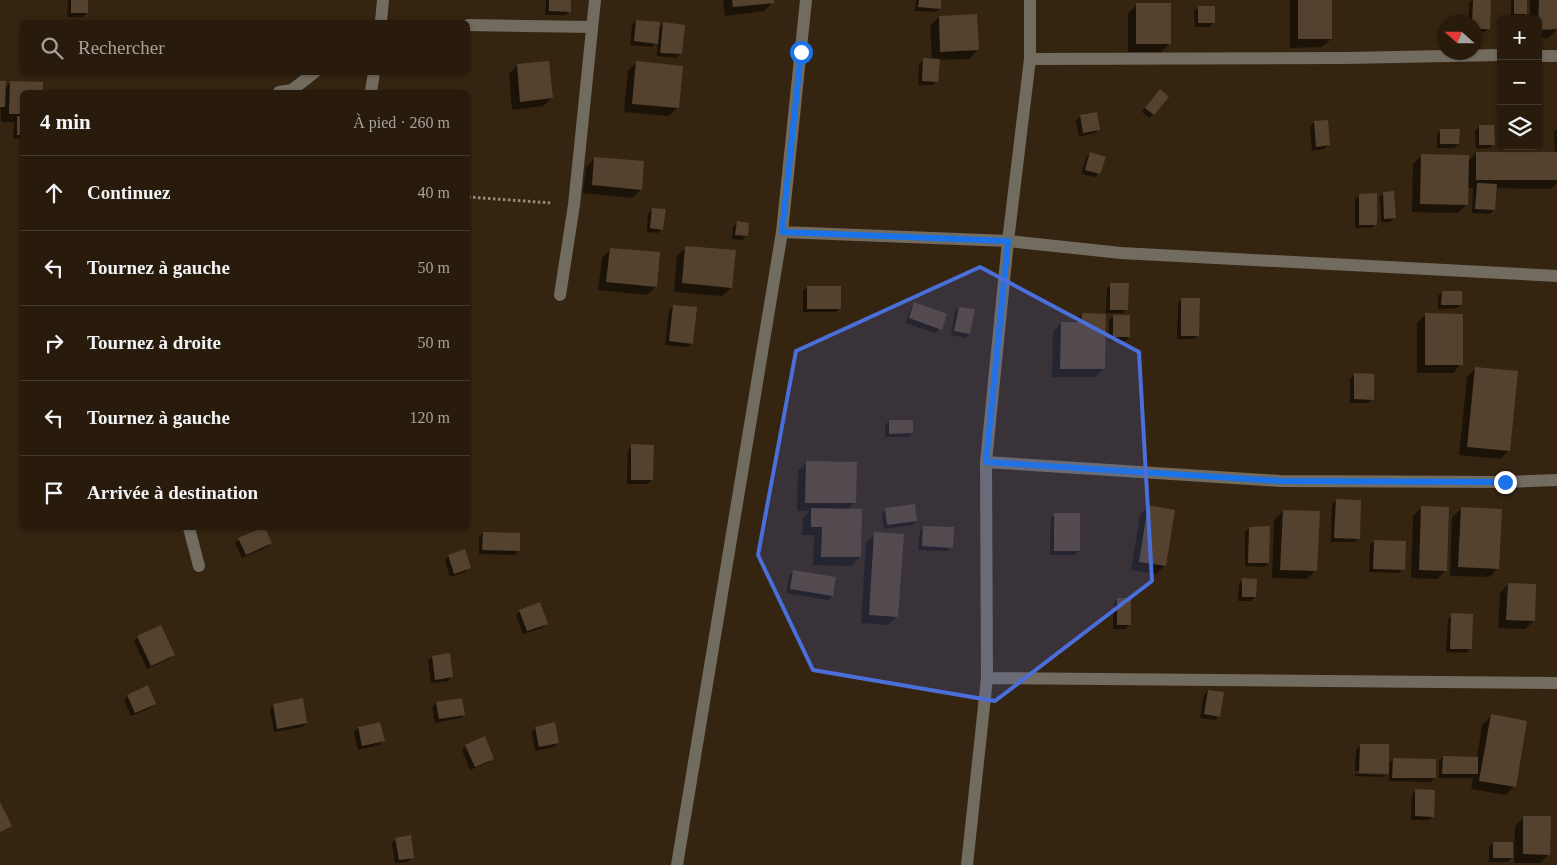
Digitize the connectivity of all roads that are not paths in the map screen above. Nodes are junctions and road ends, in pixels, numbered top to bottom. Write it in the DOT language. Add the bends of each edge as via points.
graph roads {
  1 [pos="383,0"];
  2 [pos="595,0"];
  3 [pos="806,0"];
  4 [pos="1030,0"];
  5 [pos="381,20"];
  6 [pos="470,25"];
  7 [pos="592,26"];
  8 [pos="1497,55"];
  9 [pos="1542,56"];
  10 [pos="1557,56"];
  11 [pos="1030,59"];
  12 [pos="311,75"];
  13 [pos="374,75"];
  14 [pos="292,90"];
  15 [pos="372,90"];
  16 [pos="782,232"];
  17 [pos="1008,241"];
  18 [pos="1557,276"];
  19 [pos="560,295"];
  20 [pos="986,462"];
  21 [pos="1557,480"];
  22 [pos="189,530"];
  23 [pos="199,566"];
  24 [pos="987,678"];
  25 [pos="1557,683"];
  26 [pos="677,865"];
  27 [pos="967,865"];
  1 -- 5 [label="street"];
  2 -- 7 [label="street"];
  3 -- 16 [label="street"];
  4 -- 11 [label="street"];
  6 -- 7 [label="street"];
  7 -- 19 [label="street" via="574,205"];
  8 -- 11 [label="street"];
  9 -- 10 [label="street"];
  11 -- 17 [label="street"];
  12 -- 14 [label="street"];
  13 -- 15 [label="street"];
  16 -- 17 [label="street"];
  16 -- 26 [label="street"];
  17 -- 18 [label="street" via="1121,253"];
  17 -- 20 [label="street"];
  20 -- 21 [label="street" via="1280,481"];
  20 -- 24 [label="street"];
  22 -- 23 [label="street"];
  24 -- 25 [label="street"];
  24 -- 27 [label="street"];
}
